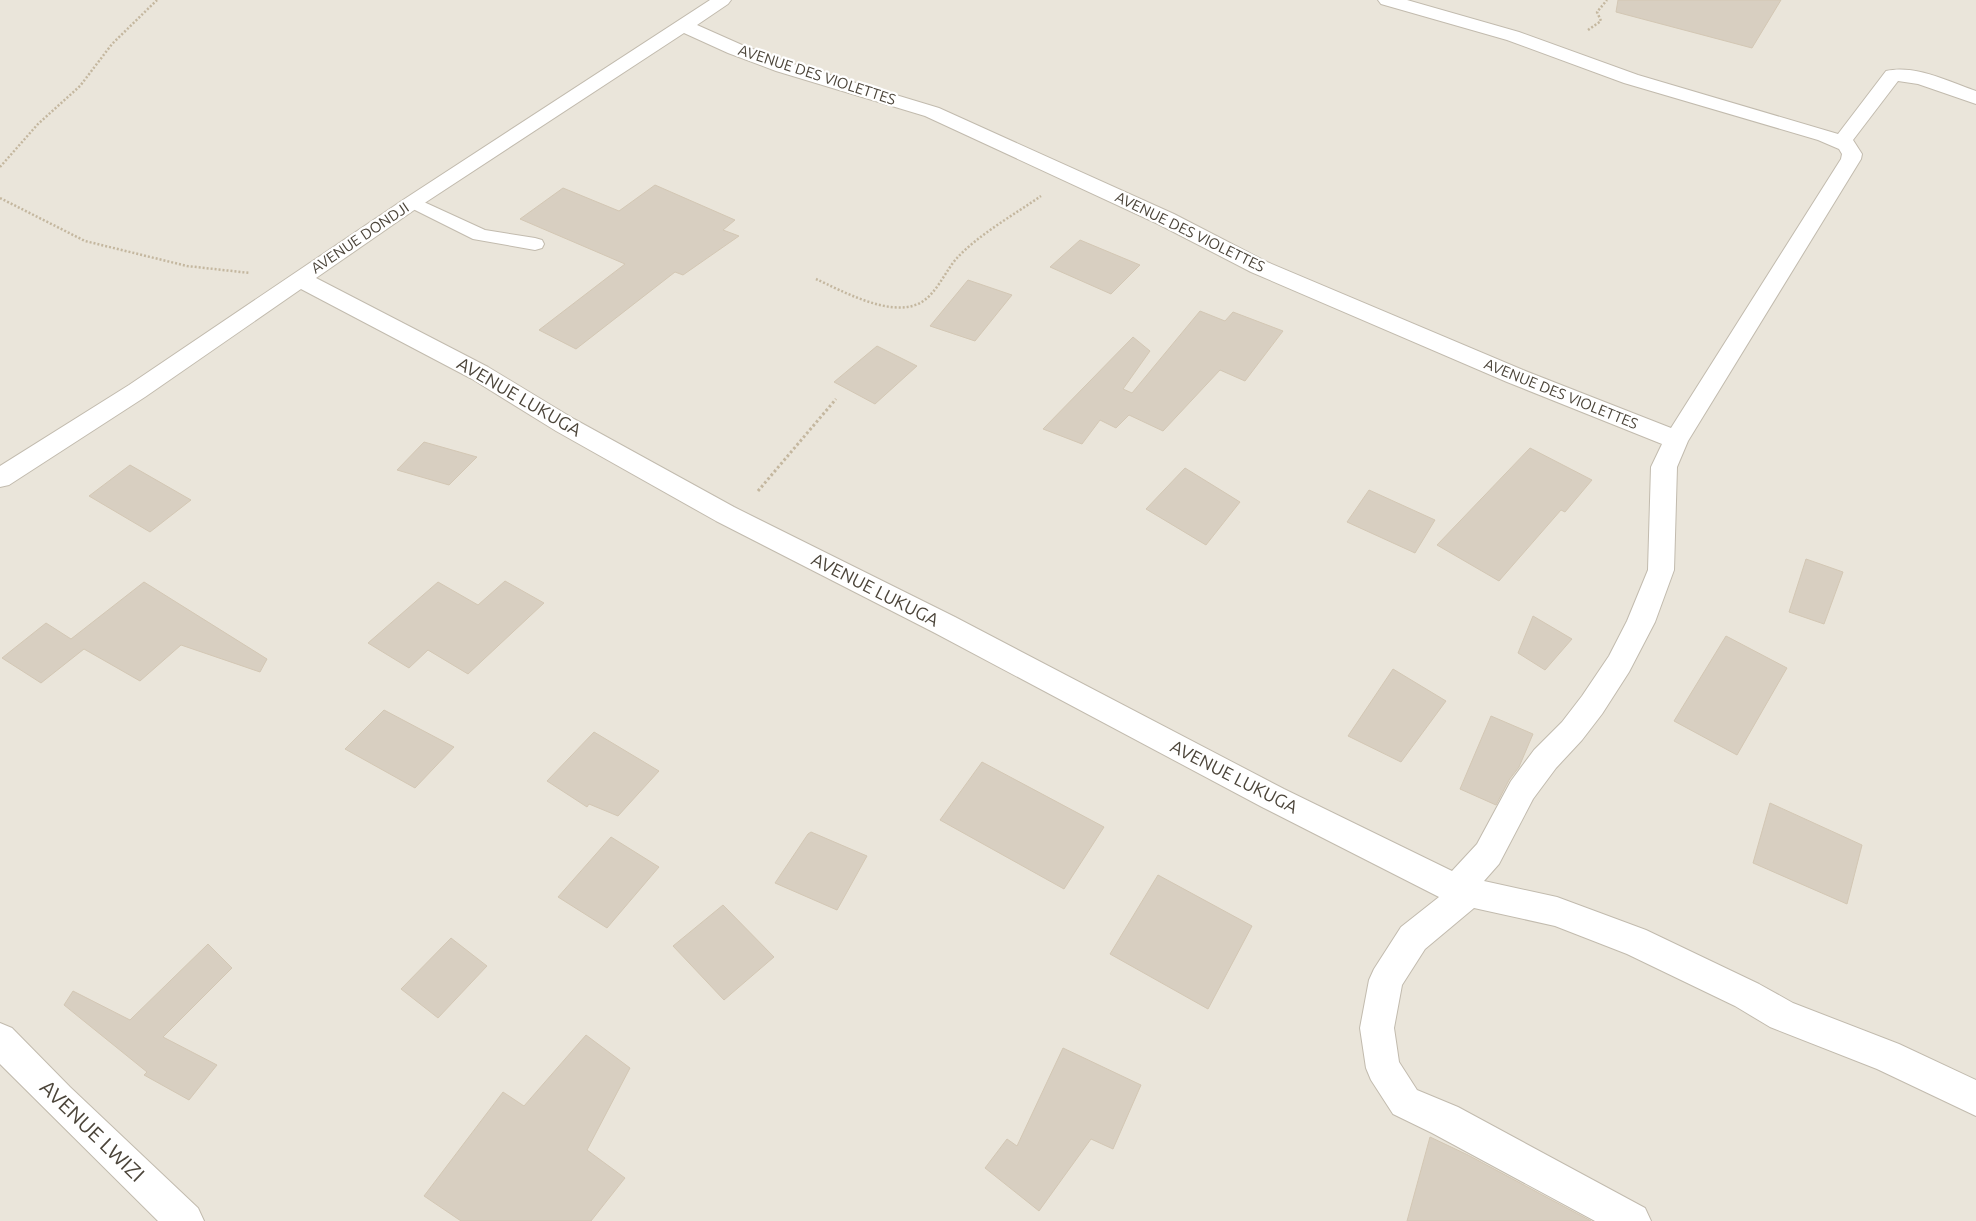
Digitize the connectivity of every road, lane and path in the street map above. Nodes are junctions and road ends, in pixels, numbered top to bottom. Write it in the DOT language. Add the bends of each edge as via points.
graph roads {
  1 [pos="157,0"];
  2 [pos="722,0"];
  3 [pos="1387,0"];
  4 [pos="685,26"];
  5 [pos="1976,98"];
  6 [pos="1842,142"];
  7 [pos="0,167"];
  8 [pos="1070,175"];
  9 [pos="0,198"];
  10 [pos="413,202"];
  11 [pos="535,244"];
  12 [pos="300,279"];
  13 [pos="816,279"];
  14 [pos="836,399"];
  15 [pos="1676,440"];
  16 [pos="0,478"];
  17 [pos="725,514"];
  18 [pos="1463,889"];
  19 [pos="0,1040"];
  20 [pos="1976,1098"];
  21 [pos="185,1221"];
  22 [pos="1632,1221"];
  1 -- 7 [label="path" via="112,44 80,86 38,124"];
  2 -- 4 [label="street, AVENUE DONDJI"];
  3 -- 6 [label="street" via="1513,36 1631,79"];
  4 -- 8 [label="street, AVENUE DES VIOLETTES" via="783,67 932,112"];
  4 -- 10 [label="street, AVENUE DONDJI"];
  5 -- 6 [label="street" via="1920,79 1893,75"];
  6 -- 15 [label="street" via="1851,151 1850,159"];
  8 -- 13 [label="path" via="973,244 957,258 937,287 918,304 892,308 859,299"];
  8 -- 15 [label="street, AVENUE DES VIOLETTES" via="1303,286"];
  9 -- 12 [label="path" via="85,241 187,266"];
  10 -- 11 [label="lane" via="480,235"];
  10 -- 12 [label="street, AVENUE DONDJI"];
  12 -- 16 [label="street, AVENUE DONDJI" via="137,391"];
  12 -- 17 [label="street, AVENUE LUKUGA" via="480,373 565,425"];
  14 -- 17 [label="path" via="759,490"];
  15 -- 18 [label="street" via="1664,467 1661,570 1642,622 1592,705 1522,790 1488,854"];
  17 -- 18 [label="street, AVENUE LUKUGA" via="945,625 1273,798"];
  18 -- 20 [label="street, AVENUE LUKUGA" via="1557,912 1634,941 1782,1015 1887,1056"];
  18 -- 22 [label="street" via="1413,938 1386,980 1377,1028 1383,1068 1405,1102 1446,1120"];
  19 -- 21 [label="street, AVENUE LWIZI"];
}
